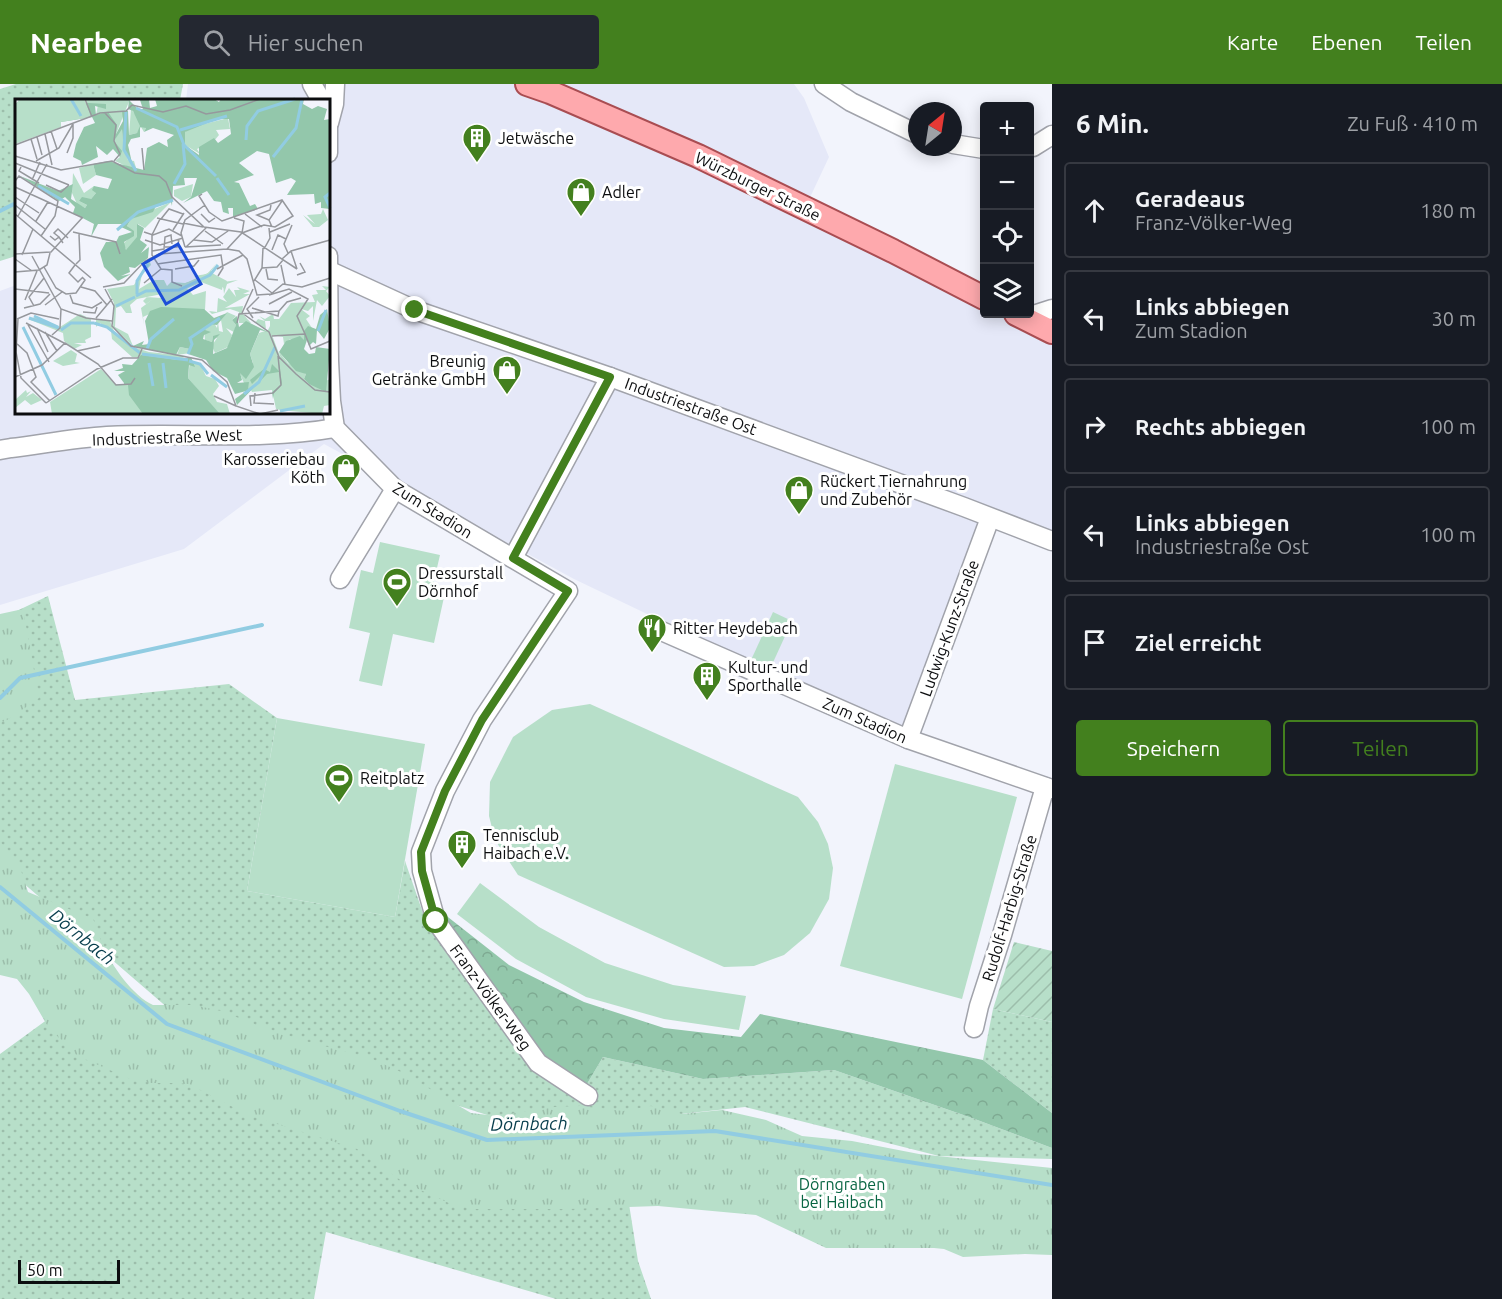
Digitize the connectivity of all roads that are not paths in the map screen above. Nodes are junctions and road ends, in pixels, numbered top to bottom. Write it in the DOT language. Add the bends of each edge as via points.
graph roads {
  1 [pos="312,84"];
  2 [pos="322,84"];
  3 [pos="335,84"];
  4 [pos="350,84"];
  5 [pos="527,84"];
  6 [pos="824,84"];
  7 [pos="324,99"];
  8 [pos="325,99"];
  9 [pos="328,99"];
  10 [pos="330,99"];
  11 [pos="908,130"];
  12 [pos="1052,135"];
  13 [pos="962,145"];
  14 [pos="1034,146"];
  15 [pos="980,148"];
  16 [pos="330,264"];
  17 [pos="980,296"];
  18 [pos="1052,309"];
  19 [pos="1034,313"];
  20 [pos="1024,318"];
  21 [pos="1052,332"];
  22 [pos="610,377"];
  23 [pos="330,380"];
  24 [pos="335,428"];
  25 [pos="0,450"];
  26 [pos="395,489"];
  27 [pos="990,518"];
  28 [pos="1052,541"];
  29 [pos="513,558"];
  30 [pos="340,579"];
  31 [pos="568,591"];
  32 [pos="650,626"];
  33 [pos="908,739"];
  34 [pos="1048,788"];
  35 [pos="974,1028"];
  36 [pos="588,1096"];
  1 -- 7 [label="street"];
  2 -- 8 [label="street"];
  3 -- 9 [label="street"];
  4 -- 10 [label="street"];
  5 -- 17 [label="main road, Würzburger Straße" via="698,156"];
  6 -- 11 [label="street"];
  12 -- 14 [label="street"];
  13 -- 15 [label="street"];
  16 -- 22 [label="street, Industriestraße Ost" via="415,310"];
  18 -- 19 [label="street"];
  20 -- 21 [label="main road"];
  22 -- 27 [label="street, Industriestraße Ost"];
  22 -- 29 [label="street"];
  23 -- 24 [label="street"];
  24 -- 25 [label="street, Industriestraße West" via="279,434 106,436"];
  24 -- 26 [label="street, Zum Stadion"];
  26 -- 29 [label="street, Zum Stadion"];
  26 -- 30 [label="street"];
  27 -- 28 [label="street, Industriestraße Ost"];
  27 -- 33 [label="street, Ludwig-Kunz-Straße"];
  29 -- 31 [label="street, Zum Stadion"];
  31 -- 36 [label="street, Franz-Völker-Weg" via="482,720 445,791 421,852 422,871 436,921 538,1063"];
  32 -- 33 [label="street, Zum Stadion"];
  33 -- 34 [label="street, Zum Stadion"];
  34 -- 35 [label="street, Rudolf-Harbig-Straße"];
}
